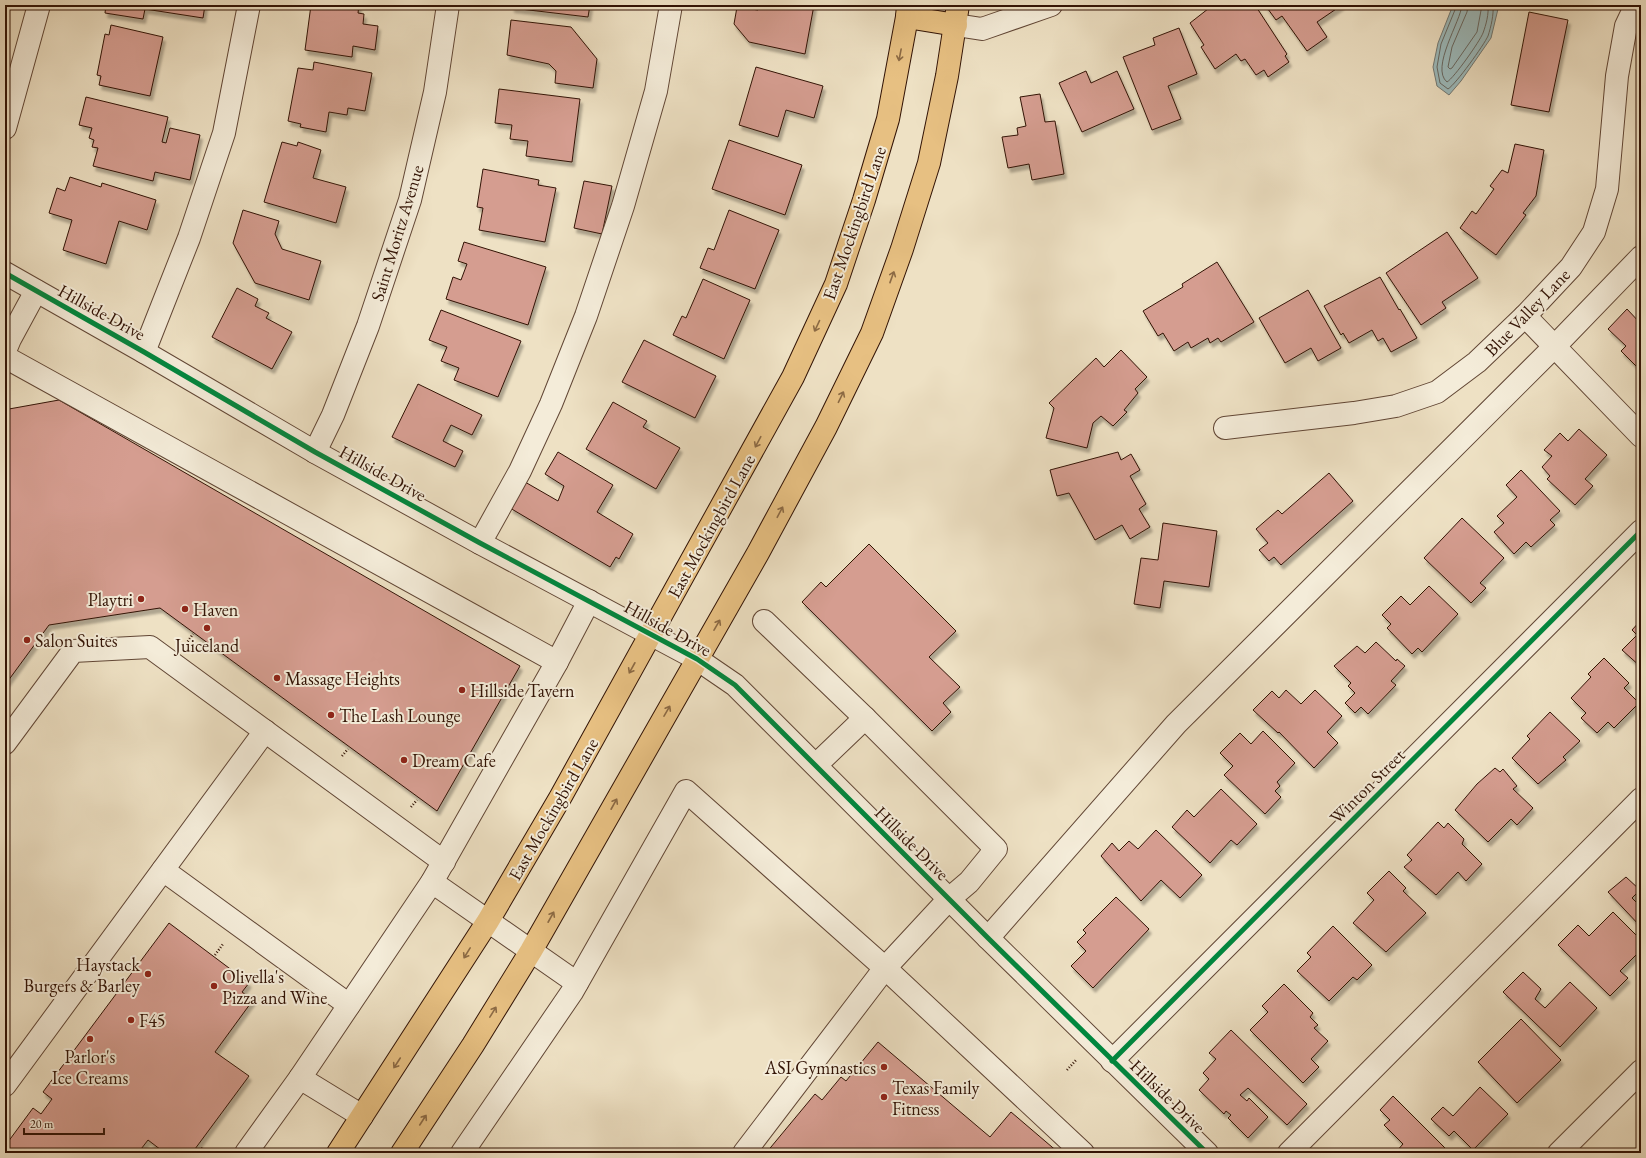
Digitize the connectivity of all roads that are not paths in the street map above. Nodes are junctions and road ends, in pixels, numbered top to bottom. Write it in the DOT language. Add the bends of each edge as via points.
graph roads {
  1 [pos="39,5"];
  2 [pos="249,5"];
  3 [pos="448,5"];
  4 [pos="670,5"];
  5 [pos="1051,5"];
  6 [pos="1636,5"];
  7 [pos="907,11"];
  8 [pos="957,15"];
  9 [pos="5,128"];
  10 [pos="1641,257"];
  11 [pos="5,273"];
  12 [pos="36,291"];
  13 [pos="1525,316"];
  14 [pos="6,346"];
  15 [pos="1554,347"];
  16 [pos="144,352"];
  17 [pos="1225,428"];
  18 [pos="1641,436"];
  19 [pos="315,452"];
  20 [pos="1641,531"];
  21 [pos="480,543"];
  22 [pos="589,601"];
  23 [pos="764,621"];
  24 [pos="650,633"];
  25 [pos="697,659"];
  26 [pos="557,662"];
  27 [pos="865,718"];
  28 [pos="265,731"];
  29 [pos="5,743"];
  30 [pos="816,766"];
  31 [pos="1641,799"];
  32 [pos="444,862"];
  33 [pos="163,870"];
  34 [pos="432,882"];
  35 [pos="949,899"];
  36 [pos="488,920"];
  37 [pos="988,938"];
  38 [pos="532,951"];
  39 [pos="885,968"];
  40 [pos="577,983"];
  41 [pos="349,1005"];
  42 [pos="1112,1061"];
  43 [pos="1641,1071"];
  44 [pos="300,1078"];
  45 [pos="5,1086"];
  46 [pos="362,1116"];
  47 [pos="246,1153"];
  48 [pos="338,1153"];
  49 [pos="402,1153"];
  50 [pos="462,1153"];
  51 [pos="744,1153"];
  52 [pos="1083,1153"];
  53 [pos="1207,1153"];
  54 [pos="1289,1153"];
  55 [pos="1559,1153"];
  1 -- 9 [label="street"];
  2 -- 16 [label="street" via="224,133 189,238"];
  3 -- 19 [label="street, Saint Moritz Avenue" via="435,92 410,200 368,326 333,415"];
  4 -- 21 [label="street" via="654,99 623,206 586,316 551,404 520,472"];
  5 -- 8 [label="street" via="982,29"];
  6 -- 13 [label="street, Blue Valley Lane" via="1626,26 1616,76 1607,189 1594,232 1571,267"];
  7 -- 8 [label="main road"];
  7 -- 24 [label="main road, East Mockingbird Lane, one-way" via="888,119 836,284 793,377"];
  25 -- 8 [label="main road, one-way" via="823,434 872,333 929,163"];
  10 -- 15 [label="street"];
  11 -- 12 [label="street, Hillside Drive"];
  12 -- 14 [label="street"];
  12 -- 16 [label="street, Hillside Drive"];
  13 -- 15 [label="street"];
  13 -- 17 [label="street, Blue Valley Lane" via="1477,362 1437,392 1396,406"];
  14 -- 26 [label="street"];
  15 -- 18 [label="street"];
  15 -- 37 [label="street" via="1176,724"];
  16 -- 19 [label="street, Hillside Drive"];
  19 -- 21 [label="street, Hillside Drive"];
  20 -- 42 [label="street, Winton Street"];
  21 -- 22 [label="street, Hillside Drive"];
  22 -- 24 [label="street, Hillside Drive"];
  22 -- 26 [label="street"];
  23 -- 27 [label="street"];
  24 -- 25 [label="street, Hillside Drive"];
  24 -- 36 [label="main road, East Mockingbird Lane, one-way" via="560,798"];
  25 -- 30 [label="street, Hillside Drive" via="735,685"];
  38 -- 25 [label="main road, one-way"];
  26 -- 32 [label="street"];
  27 -- 30 [label="street"];
  27 -- 35 [label="street" via="996,849 968,882"];
  28 -- 29 [label="street" via="150,647 73,651"];
  28 -- 32 [label="street"];
  28 -- 33 [label="street"];
  30 -- 35 [label="street, Hillside Drive"];
  31 -- 54 [label="street"];
  32 -- 34 [label="street"];
  33 -- 41 [label="street"];
  33 -- 45 [label="street"];
  34 -- 36 [label="street"];
  34 -- 41 [label="street"];
  35 -- 37 [label="street, Hillside Drive"];
  35 -- 39 [label="street"];
  36 -- 38 [label="street"];
  36 -- 46 [label="main road, East Mockingbird Lane, one-way"];
  37 -- 42 [label="street, Hillside Drive"];
  38 -- 40 [label="street"];
  49 -- 38 [label="main road, one-way"];
  39 -- 40 [label="street" via="686,791"];
  39 -- 51 [label="street"];
  39 -- 52 [label="street"];
  40 -- 50 [label="street"];
  41 -- 44 [label="street"];
  42 -- 53 [label="street, Hillside Drive"];
  43 -- 55 [label="street"];
  44 -- 46 [label="street"];
  44 -- 47 [label="street"];
  46 -- 48 [label="main road, East Mockingbird Lane"];
}
